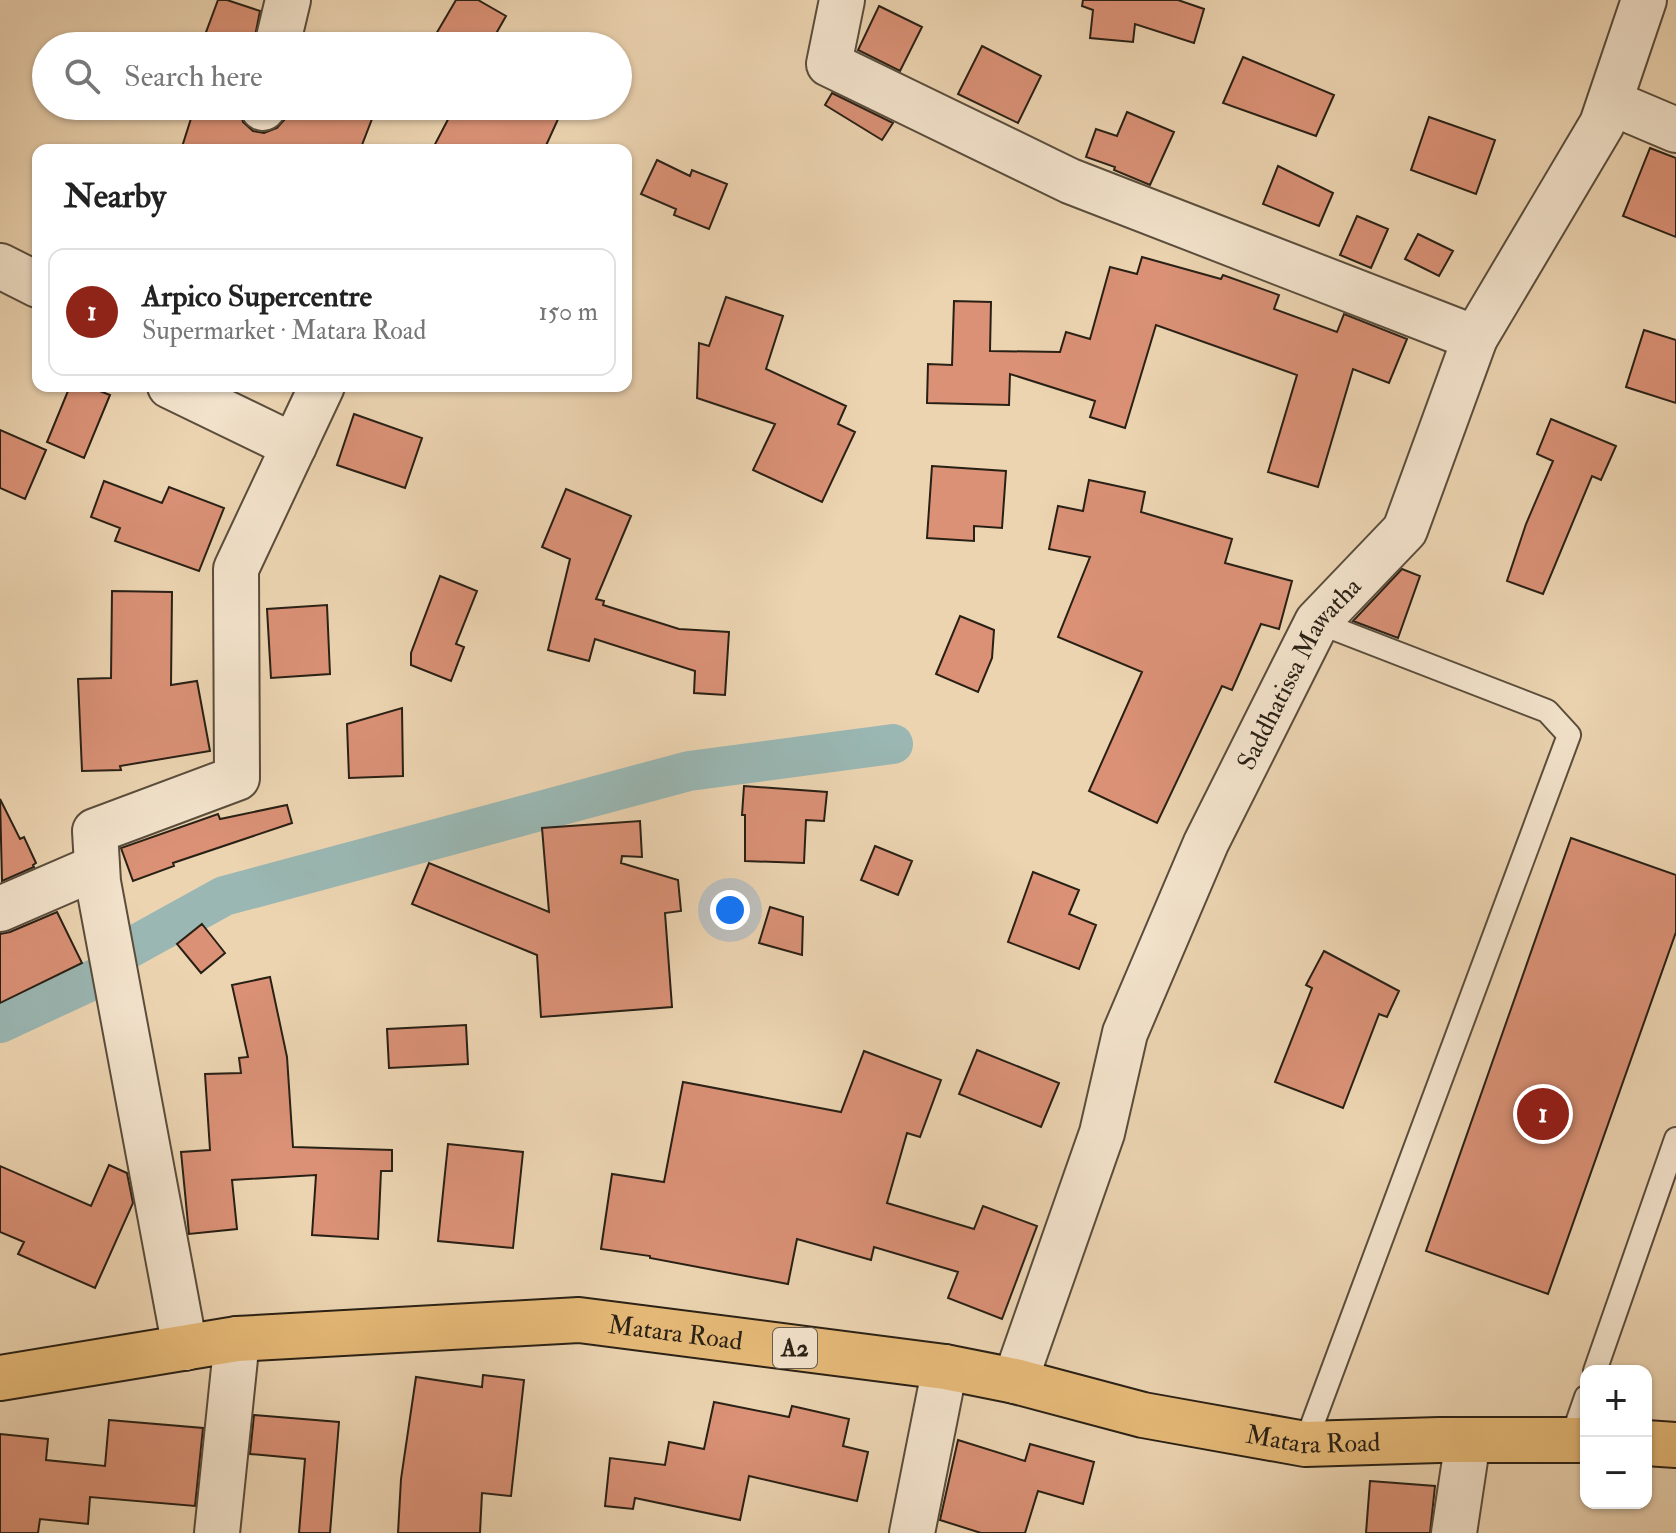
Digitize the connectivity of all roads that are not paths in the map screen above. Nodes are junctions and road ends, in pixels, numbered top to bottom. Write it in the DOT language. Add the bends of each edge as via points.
graph roads {
  1 [pos="288,0"];
  2 [pos="842,0"];
  3 [pos="1644,0"];
  4 [pos="280,32"];
  5 [pos="1610,102"];
  6 [pos="1676,130"];
  7 [pos="0,266"];
  8 [pos="32,282"];
  9 [pos="1475,338"];
  10 [pos="182,392"];
  11 [pos="319,392"];
  12 [pos="294,446"];
  13 [pos="1317,622"];
  14 [pos="97,867"];
  15 [pos="0,909"];
  16 [pos="1676,1139"];
  17 [pos="237,1339"];
  18 [pos="185,1348"];
  19 [pos="1597,1365"];
  20 [pos="945,1367"];
  21 [pos="0,1378"];
  22 [pos="1015,1381"];
  23 [pos="1468,1440"];
  24 [pos="1578,1440"];
  25 [pos="1652,1443"];
  26 [pos="1305,1444"];
  27 [pos="1676,1445"];
  28 [pos="217,1533"];
  29 [pos="912,1533"];
  30 [pos="1454,1533"];
  1 -- 4 [label="street"];
  2 -- 9 [label="street" via="829,64 1070,181"];
  3 -- 5 [label="street, Saddhatissa Mawatha"];
  5 -- 6 [label="street"];
  5 -- 9 [label="street, Saddhatissa Mawatha"];
  7 -- 8 [label="street"];
  9 -- 13 [label="street, Saddhatissa Mawatha" via="1405,530"];
  10 -- 12 [label="street"];
  11 -- 12 [label="street"];
  12 -- 14 [label="street" via="236,569 237,778 95,831"];
  13 -- 22 [label="street, Saddhatissa Mawatha" via="1206,843 1125,1033 1102,1133"];
  13 -- 26 [label="lane" via="1547,711 1569,735"];
  14 -- 15 [label="street"];
  14 -- 18 [label="street"];
  16 -- 19 [label="lane"];
  17 -- 18 [label="highway, Matara Road / A2"];
  17 -- 20 [label="highway, Matara Road / A2" via="579,1320"];
  17 -- 28 [label="street"];
  18 -- 21 [label="highway, Matara Road / A2"];
  20 -- 22 [label="highway, Matara Road / A2"];
  20 -- 29 [label="street"];
  22 -- 26 [label="highway, Matara Road / A2" via="1143,1415"];
  23 -- 24 [label="highway, Matara Road / A2"];
  23 -- 26 [label="highway, Matara Road / A2"];
  23 -- 30 [label="street"];
  25 -- 27 [label="highway"];
}
